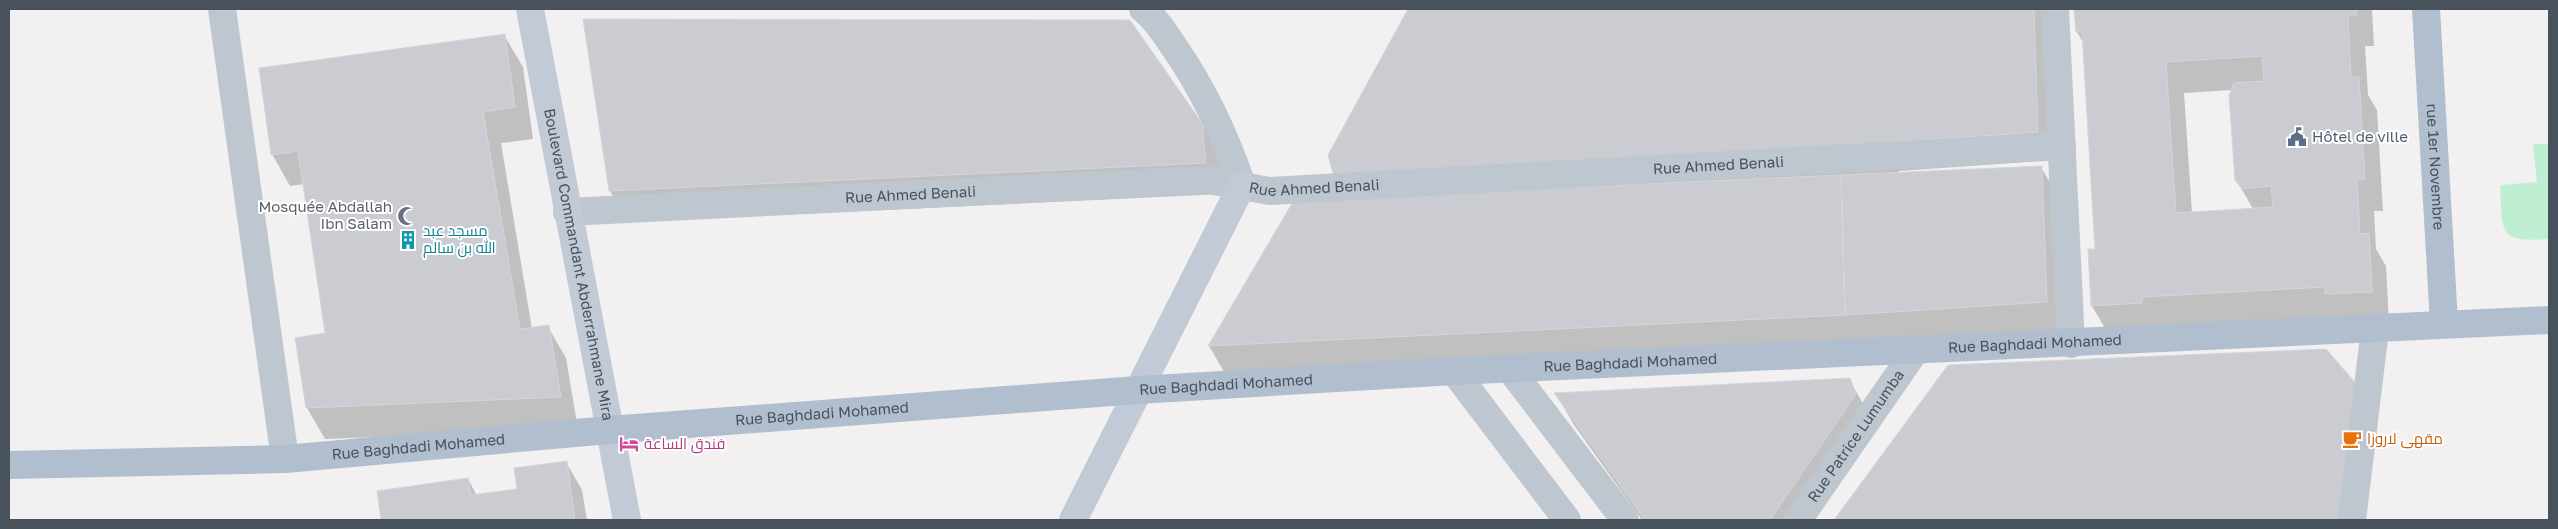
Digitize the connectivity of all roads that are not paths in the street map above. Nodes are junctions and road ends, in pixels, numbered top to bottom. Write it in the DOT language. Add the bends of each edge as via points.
graph roads {
  1 [pos="222,9"];
  2 [pos="530,9"];
  3 [pos="1143,9"];
  4 [pos="2056,9"];
  5 [pos="2426,9"];
  6 [pos="2062,146"];
  7 [pos="1242,186"];
  8 [pos="567,212"];
  9 [pos="2549,320"];
  10 [pos="2444,323"];
  11 [pos="2375,329"];
  12 [pos="2070,344"];
  13 [pos="1915,351"];
  14 [pos="1510,369"];
  15 [pos="1454,371"];
  16 [pos="1138,390"];
  17 [pos="609,430"];
  18 [pos="285,459"];
  19 [pos="9,465"];
  20 [pos="627,520"];
  21 [pos="1073,520"];
  22 [pos="1567,520"];
  23 [pos="1626,520"];
  24 [pos="1798,520"];
  25 [pos="2352,520"];
  1 -- 18 [label="street"];
  2 -- 8 [label="street, Boulevard Commandant Abderrahmane Mira"];
  3 -- 7 [label="street" via="1195,76 1228,146"];
  4 -- 6 [label="street"];
  5 -- 10 [label="main road, rue 1er Novembre"];
  6 -- 7 [label="street, Rue Ahmed Benali" via="1270,191"];
  6 -- 12 [label="street"];
  7 -- 8 [label="street, Rue Ahmed Benali" via="1208,180"];
  7 -- 16 [label="street"];
  8 -- 17 [label="street, Boulevard Commandant Abderrahmane Mira"];
  9 -- 10 [label="main road, Rue Baghdadi Mohamed"];
  10 -- 11 [label="main road, Rue Baghdadi Mohamed"];
  11 -- 12 [label="main road, Rue Baghdadi Mohamed"];
  11 -- 25 [label="street"];
  12 -- 13 [label="main road, Rue Baghdadi Mohamed"];
  13 -- 14 [label="main road, Rue Baghdadi Mohamed"];
  13 -- 24 [label="street, Rue Patrice Lumumba"];
  14 -- 15 [label="main road, Rue Baghdadi Mohamed"];
  14 -- 23 [label="street"];
  15 -- 16 [label="main road, Rue Baghdadi Mohamed"];
  15 -- 22 [label="street"];
  16 -- 17 [label="main road, Rue Baghdadi Mohamed"];
  16 -- 21 [label="street"];
  17 -- 18 [label="main road, Rue Baghdadi Mohamed"];
  17 -- 20 [label="street, Boulevard Commandant Abderrahmane Mira"];
  18 -- 19 [label="main road, Rue Baghdadi Mohamed"];
}
